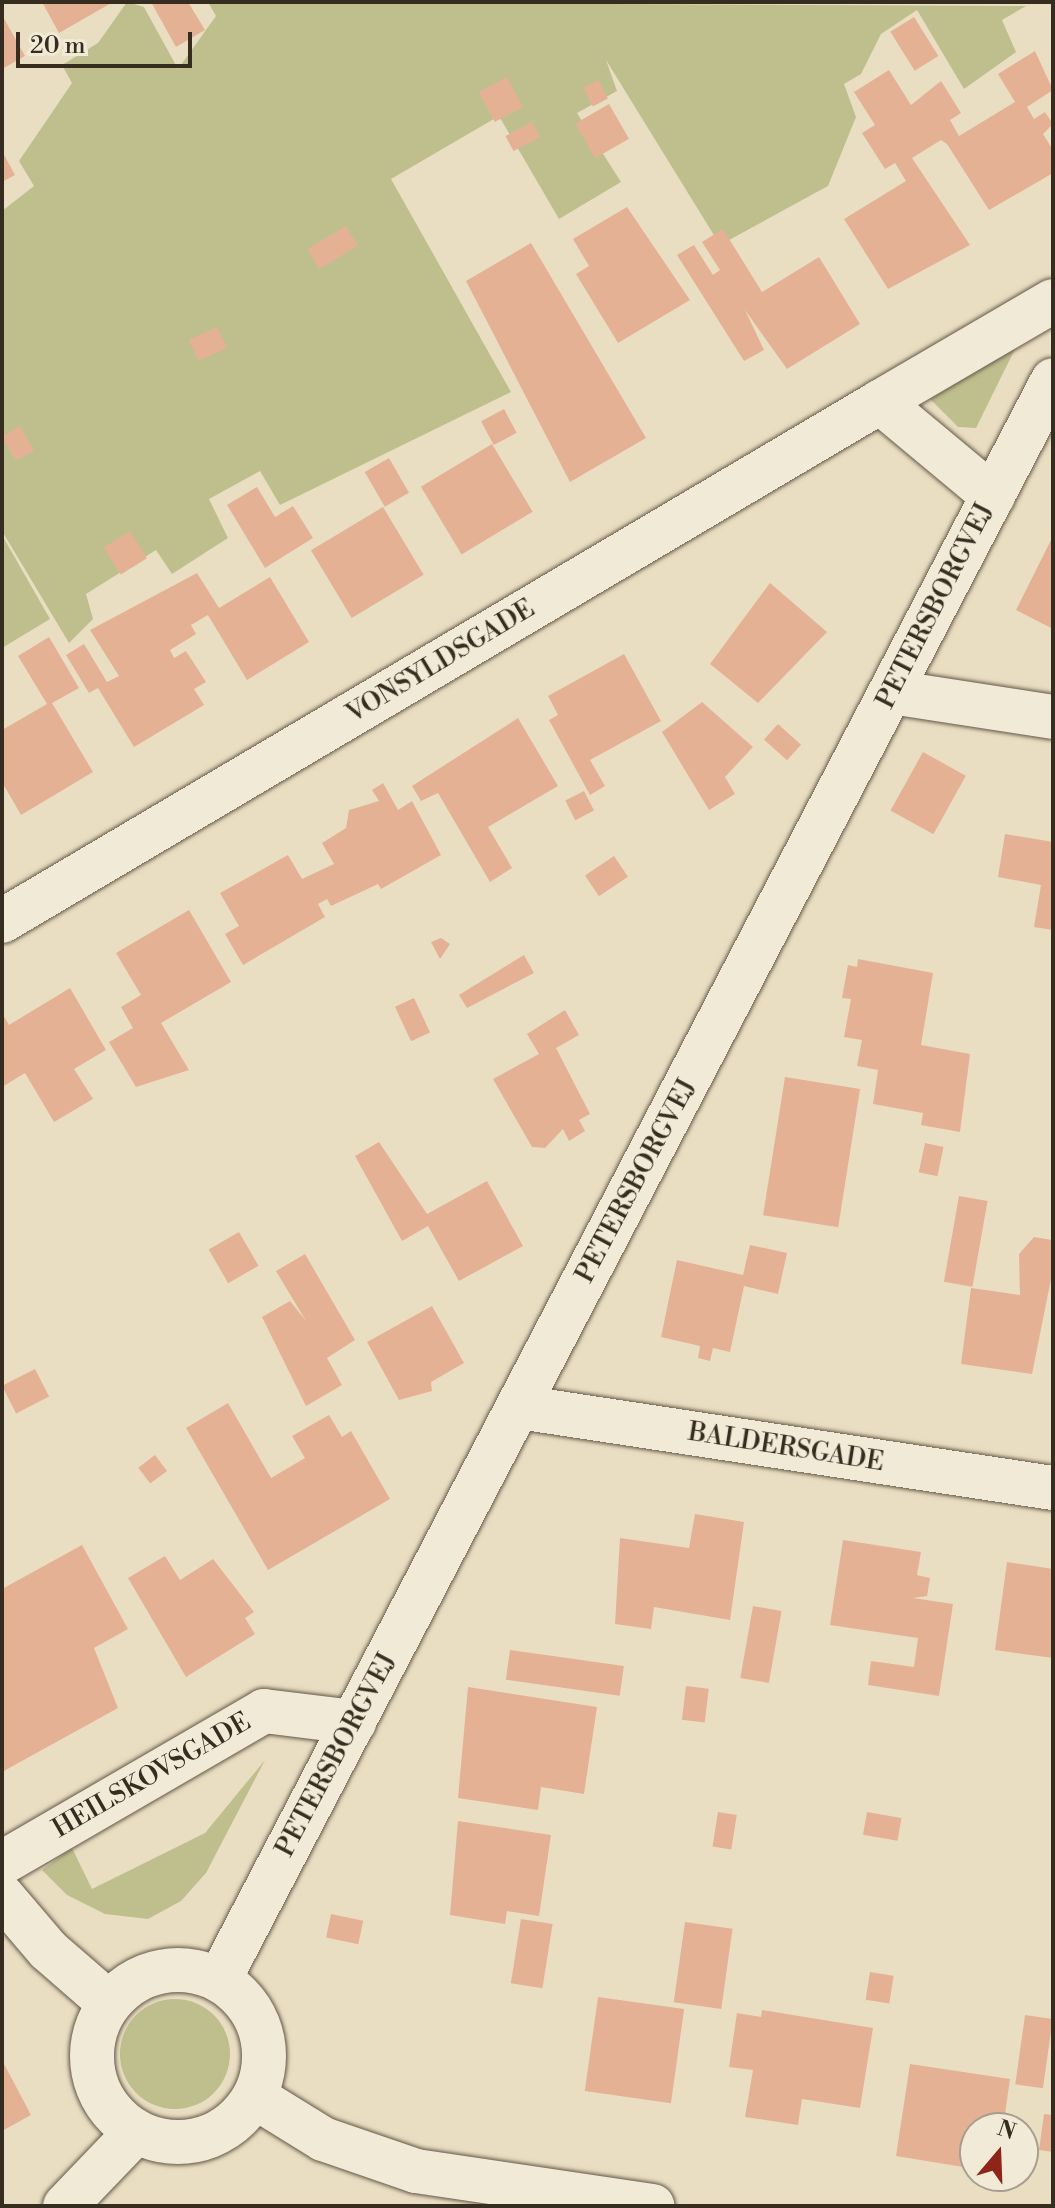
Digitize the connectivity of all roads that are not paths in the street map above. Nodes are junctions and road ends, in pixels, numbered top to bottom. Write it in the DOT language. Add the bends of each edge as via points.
graph roads {
  1 [pos="1053,301"];
  2 [pos="1053,380"];
  3 [pos="880,402"];
  4 [pos="993,496"];
  5 [pos="892,692"];
  6 [pos="1053,717"];
  7 [pos="2,921"];
  8 [pos="519,1407"];
  9 [pos="1053,1488"];
  10 [pos="354,1722"];
  11 [pos="2,1863"];
  12 [pos="2,1896"];
  13 [pos="219,1980"];
  14 [pos="109,2003"];
  15 [pos="255,2097"];
  16 [pos="136,2132"];
  17 [pos="65,2206"];
  18 [pos="652,2206"];
  1 -- 3 [label="street, VONSYLDSGADE"];
  2 -- 4 [label="street, PETERSBORGVEJ"];
  3 -- 4 [label="street"];
  3 -- 7 [label="street, VONSYLDSGADE"];
  4 -- 5 [label="street, PETERSBORGVEJ"];
  5 -- 6 [label="street"];
  5 -- 8 [label="street, PETERSBORGVEJ"];
  8 -- 9 [label="street, BALDERSGADE"];
  8 -- 10 [label="street, PETERSBORGVEJ"];
  10 -- 11 [label="street, HEILSKOVSGADE" via="264,1711"];
  10 -- 13 [label="street, PETERSBORGVEJ"];
  12 -- 14 [label="street" via="48,1950"];
  13 -- 14 [label="street" via="173,1969 126,1985"];
  13 -- 15 [label="street" via="241,1997 264,2044"];
  14 -- 16 [label="street" via="91,2059 97,2089"];
  15 -- 16 [label="street" via="216,2134 190,2142"];
  15 -- 18 [label="street" via="323,2139 416,2171"];
  16 -- 17 [label="street"];
}
